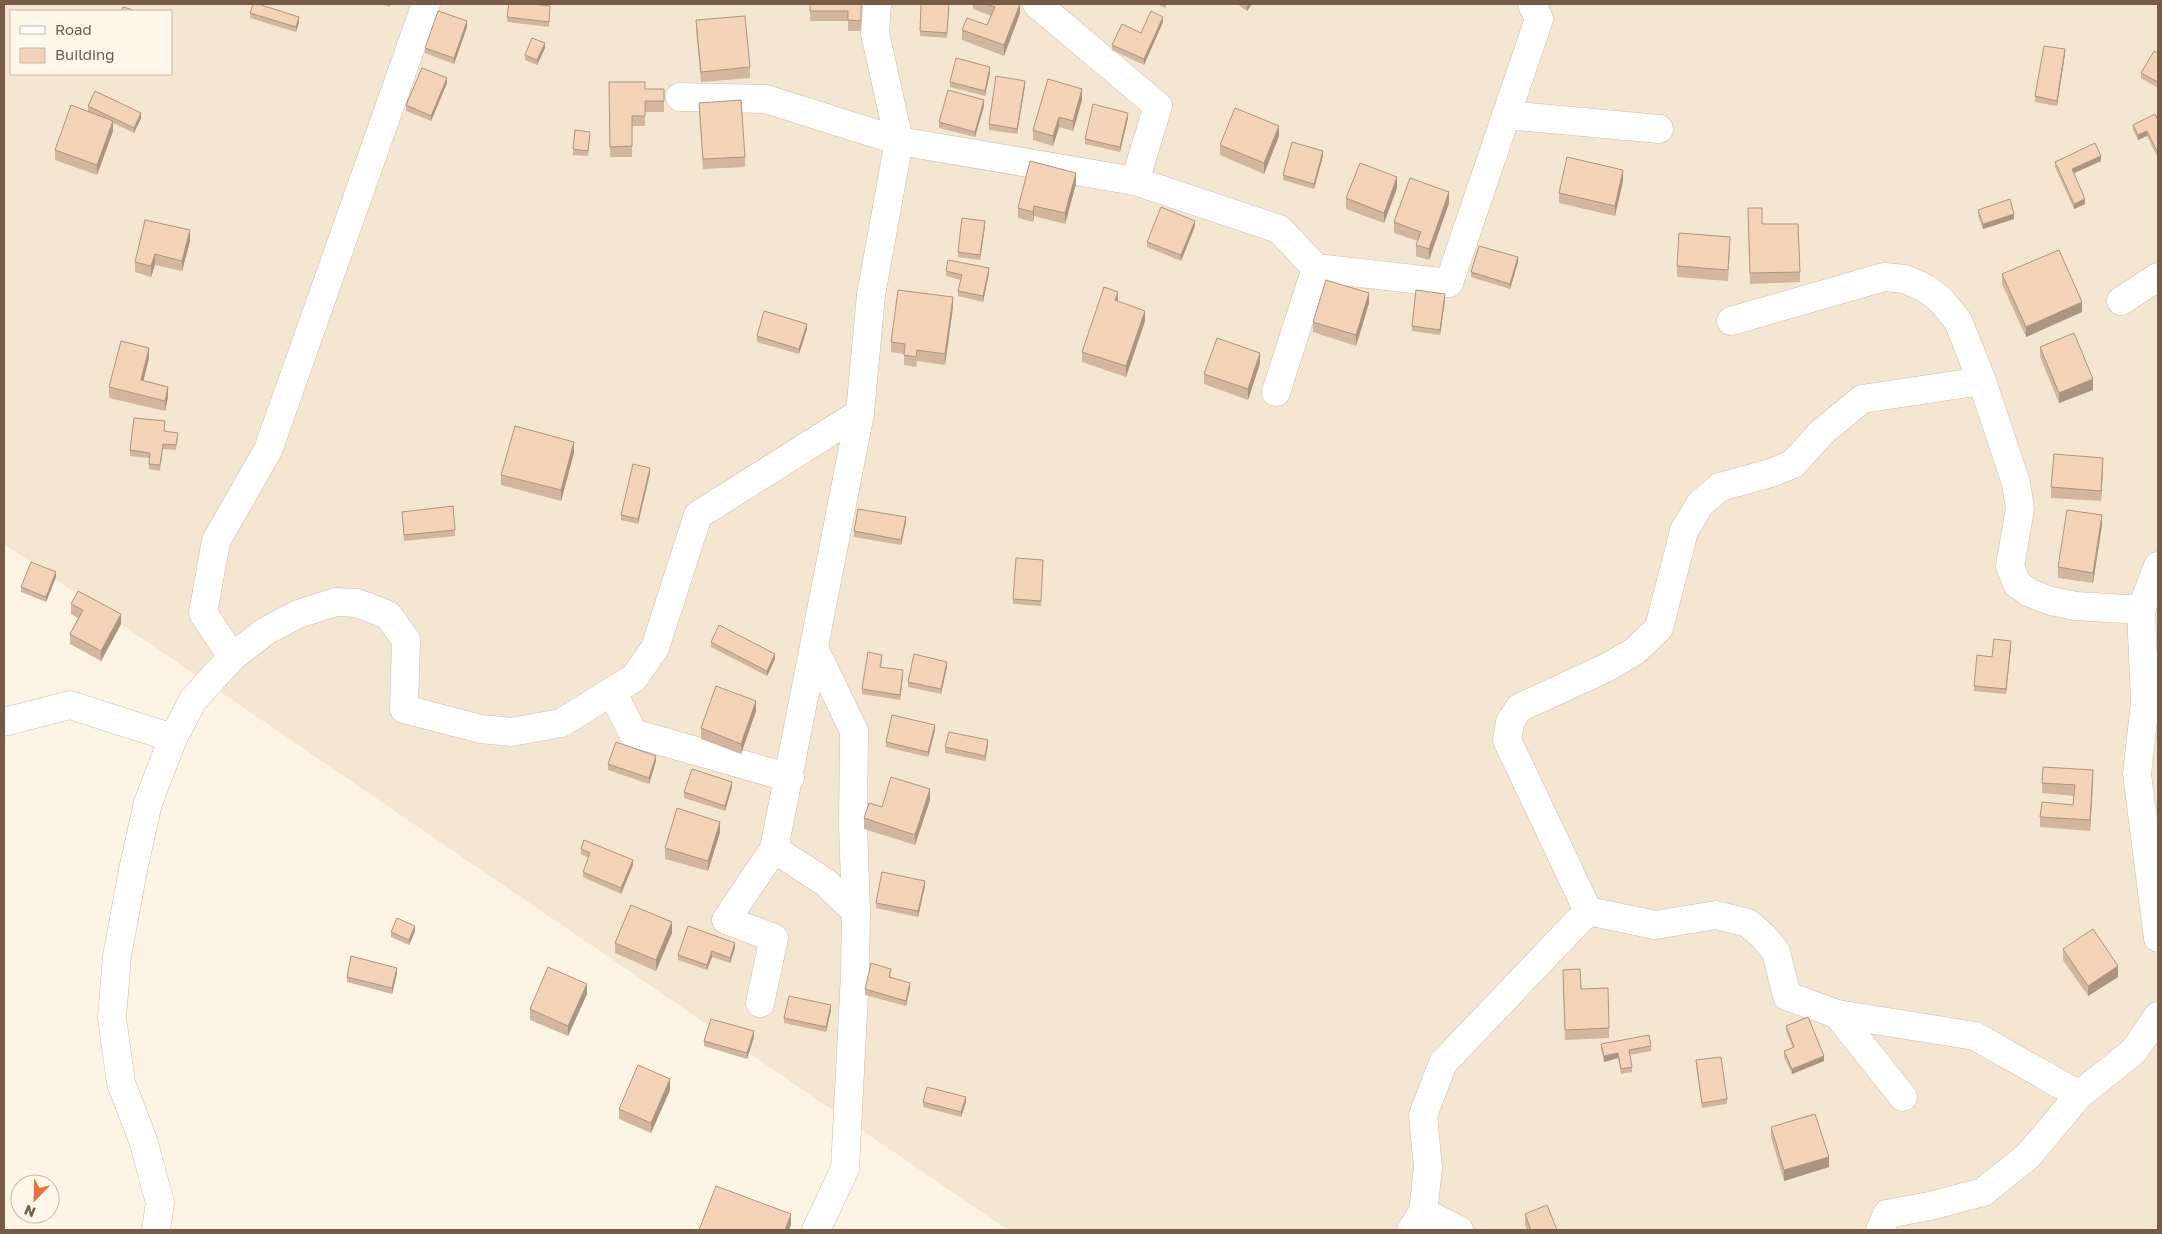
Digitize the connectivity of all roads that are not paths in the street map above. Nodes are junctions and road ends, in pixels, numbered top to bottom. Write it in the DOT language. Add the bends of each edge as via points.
graph roads {
  1 [pos="426,4"];
  2 [pos="877,4"];
  3 [pos="1037,4"];
  4 [pos="1532,4"];
  5 [pos="680,97"];
  6 [pos="1506,116"];
  7 [pos="1659,129"];
  8 [pos="899,141"];
  9 [pos="1134,180"];
  10 [pos="1316,268"];
  11 [pos="2158,277"];
  12 [pos="2121,301"];
  13 [pos="1731,321"];
  14 [pos="1982,381"];
  15 [pos="1276,392"];
  16 [pos="860,413"];
  17 [pos="2158,566"];
  18 [pos="2141,610"];
  19 [pos="815,650"];
  20 [pos="232,657"];
  21 [pos="612,692"];
  22 [pos="4,722"];
  23 [pos="172,738"];
  24 [pos="2148,769"];
  25 [pos="790,778"];
  26 [pos="774,849"];
  27 [pos="1588,911"];
  28 [pos="856,912"];
  29 [pos="2158,938"];
  30 [pos="760,1003"];
  31 [pos="1837,1014"];
  32 [pos="2158,1016"];
  33 [pos="2079,1095"];
  34 [pos="1903,1097"];
  35 [pos="1417,1221"];
  36 [pos="156,1230"];
  37 [pos="816,1230"];
  38 [pos="1459,1230"];
  39 [pos="1880,1230"];
  1 -- 20 [label="street" via="268,450 216,541 203,613"];
  2 -- 8 [label="street" via="875,33"];
  3 -- 9 [label="street" via="1158,106"];
  4 -- 6 [label="street" via="1539,18"];
  5 -- 8 [label="street" via="766,99"];
  6 -- 7 [label="street"];
  6 -- 10 [label="street" via="1449,284"];
  8 -- 9 [label="street"];
  8 -- 16 [label="street" via="871,295"];
  9 -- 10 [label="street" via="1279,229"];
  10 -- 15 [label="street"];
  11 -- 12 [label="street"];
  13 -- 14 [label="street" via="1884,277 1905,279 1941,300 1958,321"];
  14 -- 18 [label="street" via="2016,483 2020,509 2010,566 2017,584 2051,601"];
  14 -- 27 [label="street" via="1862,399 1821,433 1793,464 1720,486 1700,504 1684,530 1659,628 1635,651 1606,668 1519,708 1510,722 1507,740"];
  16 -- 19 [label="street"];
  16 -- 21 [label="street" via="698,514 655,648 634,678"];
  17 -- 18 [label="street"];
  18 -- 24 [label="street"];
  19 -- 25 [label="street"];
  19 -- 28 [label="street" via="854,731"];
  20 -- 21 [label="street" via="266,631 298,614 336,602 356,603 388,616 406,640 404,708 481,729 511,732 561,723"];
  20 -- 23 [label="street" via="194,700"];
  21 -- 25 [label="street" via="633,733"];
  22 -- 23 [label="street" via="70,705"];
  23 -- 36 [label="street" via="148,803 133,870 117,956 112,1018 121,1083 143,1140 160,1203"];
  24 -- 29 [label="street"];
  25 -- 26 [label="street"];
  26 -- 28 [label="street" via="826,882"];
  26 -- 30 [label="street" via="726,920 774,938"];
  27 -- 31 [label="street" via="1655,925 1716,915 1748,923 1776,952 1787,996"];
  27 -- 35 [label="street" via="1443,1063 1423,1115 1428,1168"];
  28 -- 37 [label="street" via="846,1169"];
  31 -- 33 [label="street" via="1975,1036"];
  31 -- 34 [label="street"];
  32 -- 33 [label="street" via="2134,1051"];
  33 -- 39 [label="street" via="2028,1156 1984,1192 1887,1214"];
  35 -- 38 [label="street"];
}
